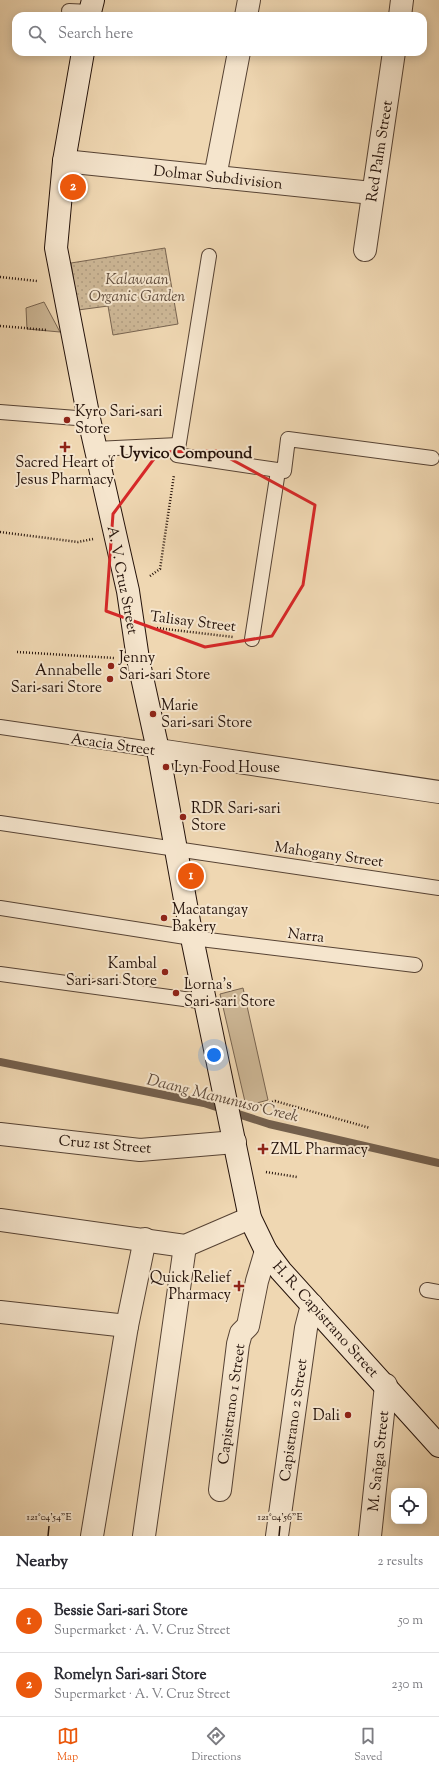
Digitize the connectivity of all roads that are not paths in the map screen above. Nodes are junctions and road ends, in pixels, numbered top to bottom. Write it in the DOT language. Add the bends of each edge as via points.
graph roads {
  1 [pos="249,0"];
  2 [pos="402,0"];
  3 [pos="247,12"];
  4 [pos="400,12"];
  5 [pos="82,56"];
  6 [pos="238,56"];
  7 [pos="393,56"];
  8 [pos="64,161"];
  9 [pos="215,177"];
  10 [pos="372,193"];
  11 [pos="365,250"];
  12 [pos="209,256"];
  13 [pos="0,412"];
  14 [pos="89,419"];
  15 [pos="95,449"];
  16 [pos="178,450"];
  17 [pos="432,458"];
  18 [pos="278,470"];
  19 [pos="252,639"];
  20 [pos="0,727"];
  21 [pos="158,750"];
  22 [pos="439,792"];
  23 [pos="0,823"];
  24 [pos="176,848"];
  25 [pos="439,888"];
  26 [pos="0,908"];
  27 [pos="192,938"];
  28 [pos="415,965"];
  29 [pos="0,974"];
  30 [pos="206,1002"];
  31 [pos="228,1109"];
  32 [pos="0,1134"];
  33 [pos="234,1142"];
  34 [pos="250,1218"];
  35 [pos="0,1220"];
  36 [pos="144,1239"];
  37 [pos="186,1246"];
  38 [pos="266,1251"];
  39 [pos="312,1305"];
  40 [pos="0,1312"];
  41 [pos="127,1326"];
  42 [pos="386,1385"];
  43 [pos="439,1446"];
  44 [pos="220,1490"];
  45 [pos="92,1536"];
  46 [pos="144,1536"];
  47 [pos="277,1536"];
  48 [pos="370,1536"];
  1 -- 3 [label="street"];
  2 -- 4 [label="street"];
  5 -- 8 [label="street, A. V. Cruz Street"];
  6 -- 9 [label="street"];
  7 -- 10 [label="street, Red Palm Street"];
  8 -- 9 [label="street, Dolmar Subdivision"];
  8 -- 14 [label="street, A. V. Cruz Street" via="56,248"];
  9 -- 10 [label="street, Dolmar Subdivision"];
  10 -- 11 [label="street, Red Palm Street"];
  12 -- 16 [label="lane"];
  13 -- 14 [label="lane"];
  14 -- 15 [label="street, A. V. Cruz Street"];
  15 -- 16 [label="lane"];
  15 -- 21 [label="street, A. V. Cruz Street" via="128,591 138,659"];
  16 -- 18 [label="lane"];
  17 -- 18 [label="lane" via="288,439 284,471"];
  18 -- 19 [label="lane"];
  20 -- 21 [label="lane, Acacia Street"];
  21 -- 22 [label="street, Acacia Street"];
  21 -- 24 [label="street, A. V. Cruz Street"];
  23 -- 24 [label="lane, Mahogany Street"];
  24 -- 25 [label="lane, Mahogany Street"];
  24 -- 27 [label="street, A. V. Cruz Street"];
  26 -- 27 [label="lane, Narra"];
  27 -- 28 [label="lane, Narra"];
  27 -- 30 [label="street, A. V. Cruz Street"];
  29 -- 30 [label="lane"];
  30 -- 31 [label="street, A. V. Cruz Street"];
  31 -- 33 [label="street, H. R. Capistrano Street"];
  32 -- 33 [label="street, Cruz 1st Street" via="140,1150"];
  33 -- 34 [label="street, H. R. Capistrano Street"];
  34 -- 37 [label="street"];
  34 -- 38 [label="street, H. R. Capistrano Street"];
  35 -- 36 [label="street"];
  36 -- 37 [label="street"];
  36 -- 41 [label="street"];
  37 -- 46 [label="street"];
  38 -- 39 [label="street, H. R. Capistrano Street"];
  38 -- 44 [label="street, Capistrano 1 Street" via="248,1326 241,1333 238,1344"];
  39 -- 42 [label="street, H. R. Capistrano Street"];
  39 -- 47 [label="street, Capistrano 2 Street" via="306,1328"];
  40 -- 41 [label="street"];
  41 -- 45 [label="street"];
  42 -- 43 [label="street, H. R. Capistrano Street"];
  42 -- 48 [label="street, M. Sañga Street"];
}
